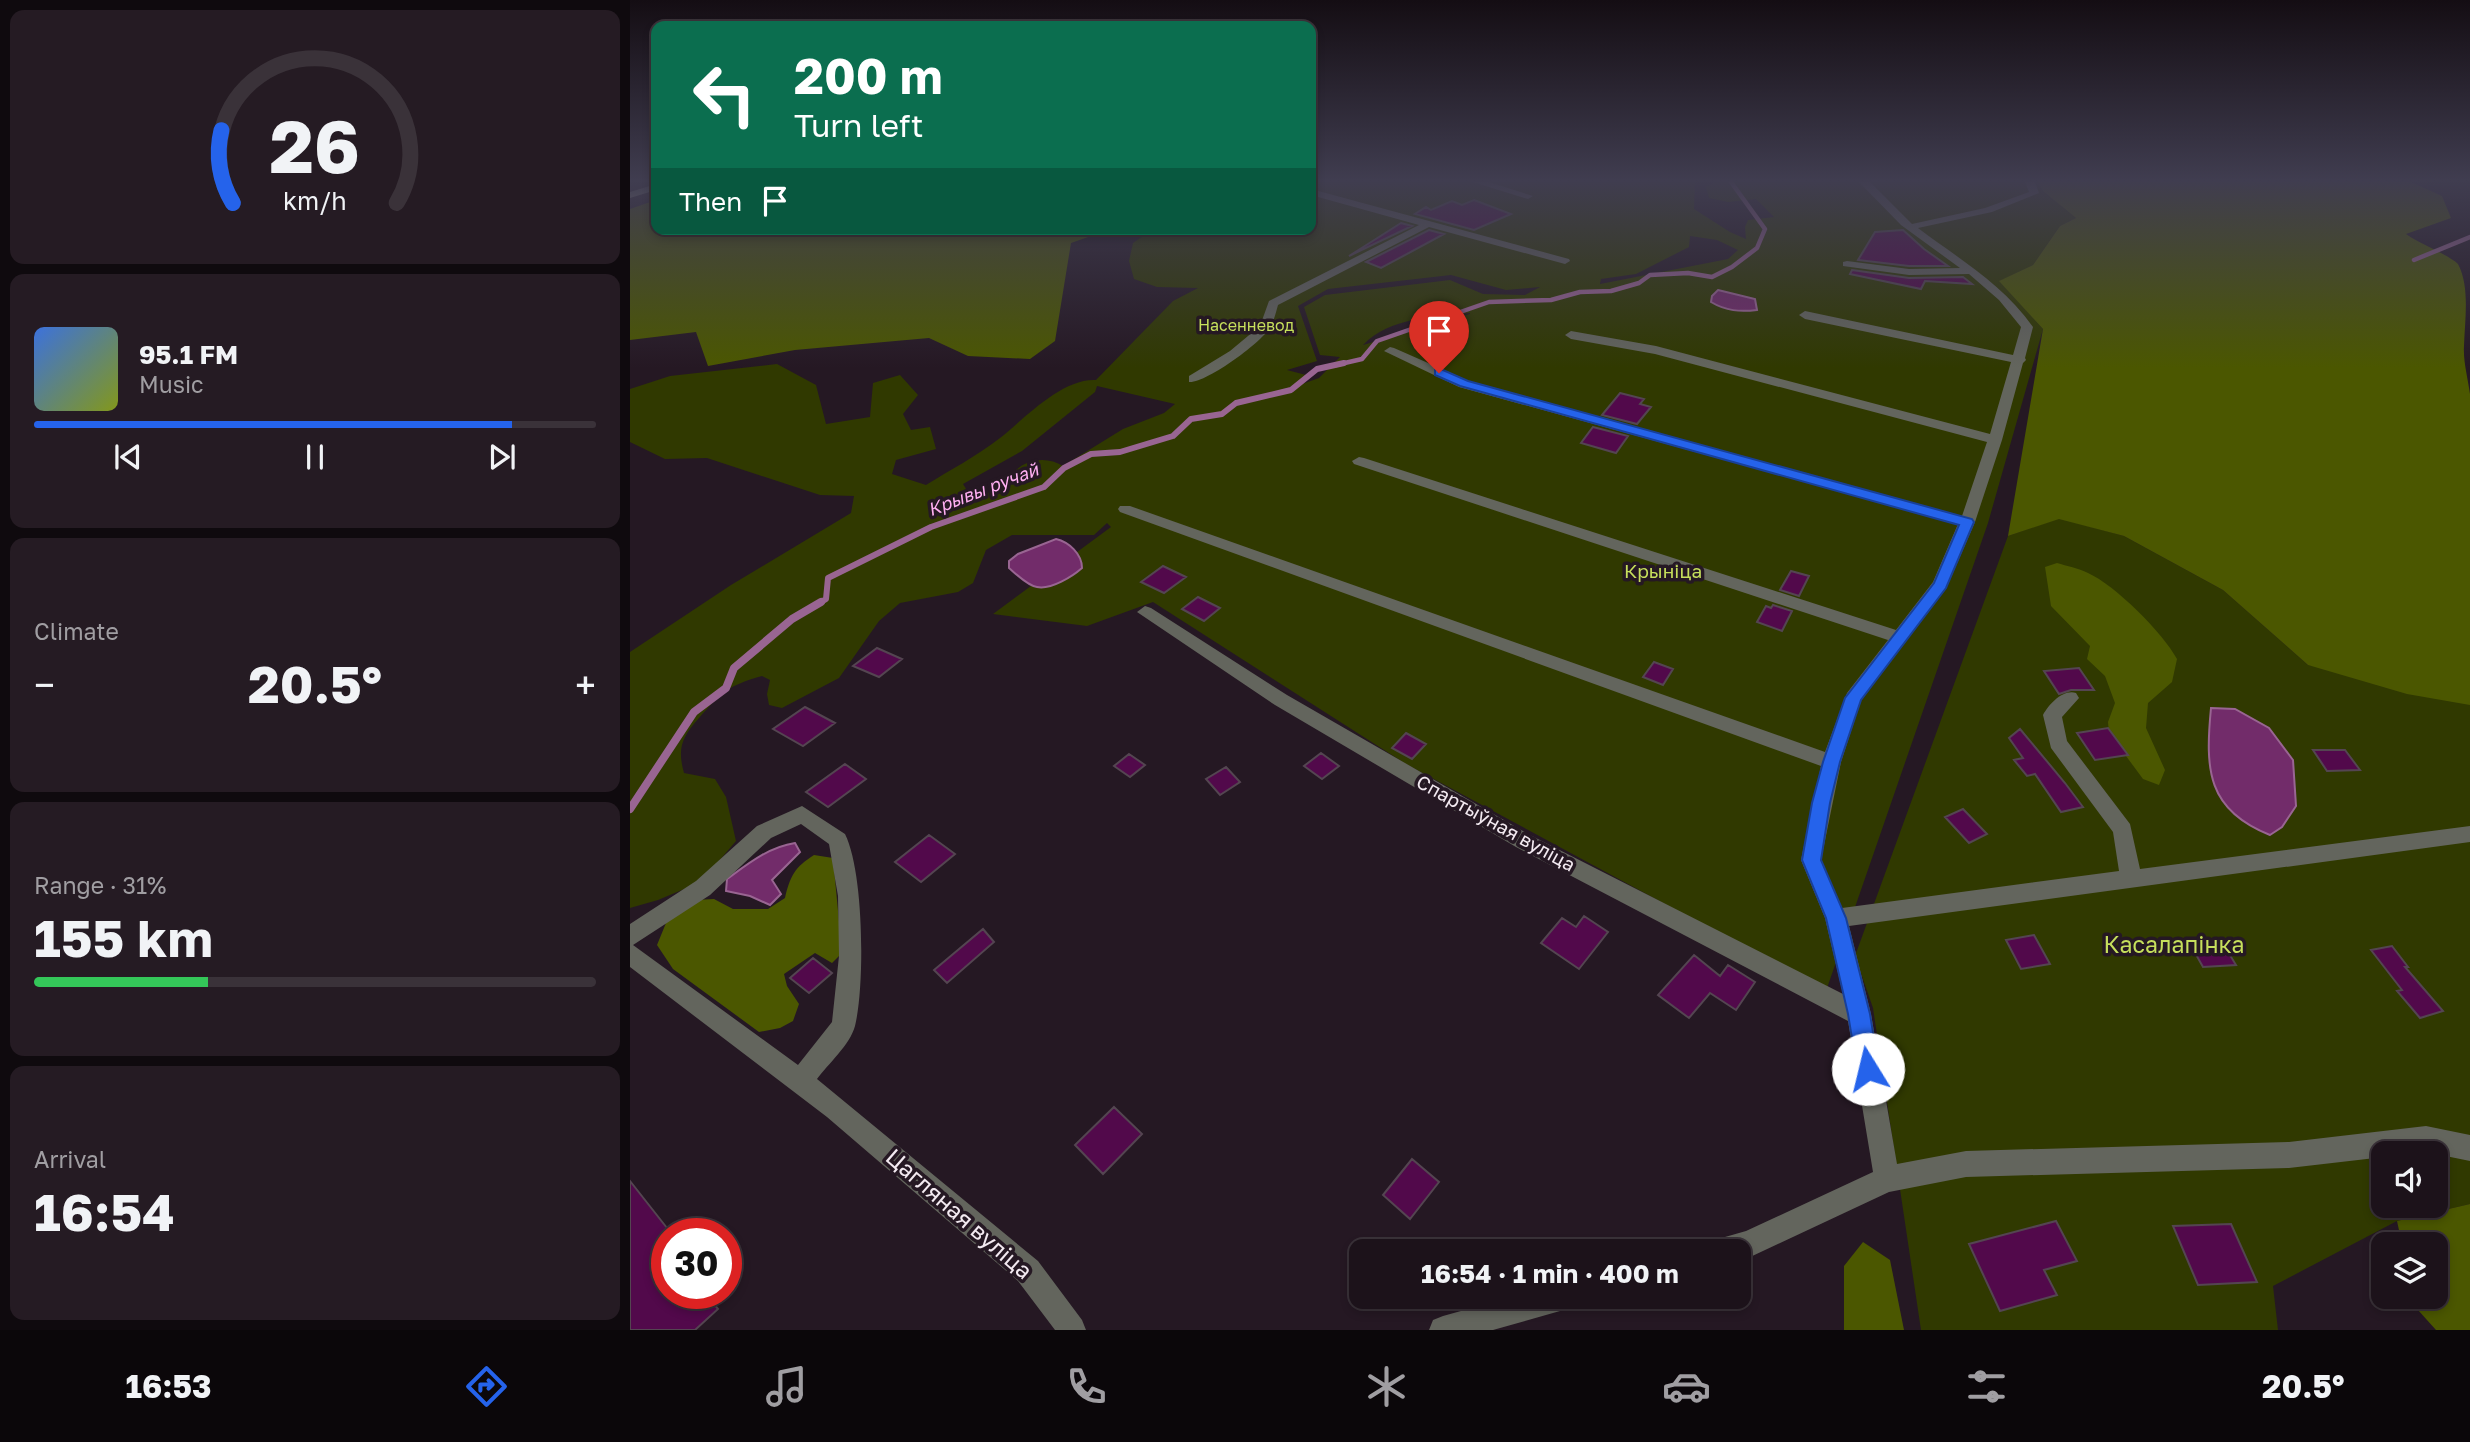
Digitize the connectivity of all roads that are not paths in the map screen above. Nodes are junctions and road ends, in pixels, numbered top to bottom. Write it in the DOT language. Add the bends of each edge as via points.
graph roads {
  1 [pos="1388,244"];
  2 [pos="1502,244"];
  3 [pos="1933,244"];
  4 [pos="1565,261"];
  5 [pos="1847,264"];
  6 [pos="1970,271"];
  7 [pos="1805,315"];
  8 [pos="1571,335"];
  9 [pos="1390,351"];
  10 [pos="2020,360"];
  11 [pos="1194,379"];
  12 [pos="1995,440"];
  13 [pos="1359,461"];
  14 [pos="1125,509"];
  15 [pos="1967,522"];
  16 [pos="1145,611"];
  17 [pos="1899,637"];
  18 [pos="2070,698"];
  19 [pos="1831,762"];
  20 [pos="2470,834"];
  21 [pos="2131,878"];
  22 [pos="1836,918"];
  23 [pos="630,936"];
  24 [pos="630,954"];
  25 [pos="1859,1014"];
  26 [pos="800,1081"];
  27 [pos="2470,1148"];
  28 [pos="1886,1179"];
  29 [pos="1751,1243"];
  30 [pos="1517,1309"];
  31 [pos="1072,1330"];
  32 [pos="1443,1330"];
  1 -- 11 [label="street" via="1272,303 1265,327"];
  2 -- 4 [label="street"];
  3 -- 6 [label="street"];
  5 -- 6 [label="street" via="1909,272"];
  6 -- 10 [label="street" via="2017,311 2027,327"];
  7 -- 10 [label="street"];
  8 -- 12 [label="street" via="1656,350"];
  9 -- 15 [label="street" via="1464,384"];
  10 -- 12 [label="street"];
  12 -- 15 [label="street"];
  13 -- 17 [label="street"];
  14 -- 19 [label="street"];
  15 -- 17 [label="street" via="1940,584"];
  16 -- 25 [label="street, Спартыўная вуліца" via="1281,700 1523,841"];
  17 -- 19 [label="street" via="1853,698"];
  18 -- 21 [label="street" via="2052,715 2058,743 2123,830"];
  19 -- 22 [label="street" via="1811,860"];
  20 -- 21 [label="street"];
  21 -- 22 [label="street"];
  22 -- 25 [label="street"];
  23 -- 26 [label="street" via="703,888 764,832 802,814 838,840 849,896 850,956 843,1026"];
  24 -- 26 [label="street, Цагляная вуліца"];
  25 -- 28 [label="street"];
  26 -- 31 [label="street, Цагляная вуліца" via="1028,1271"];
  27 -- 28 [label="street" via="2426,1139 2289,1155 1966,1164"];
  28 -- 29 [label="street"];
  30 -- 32 [label="street"];
}
